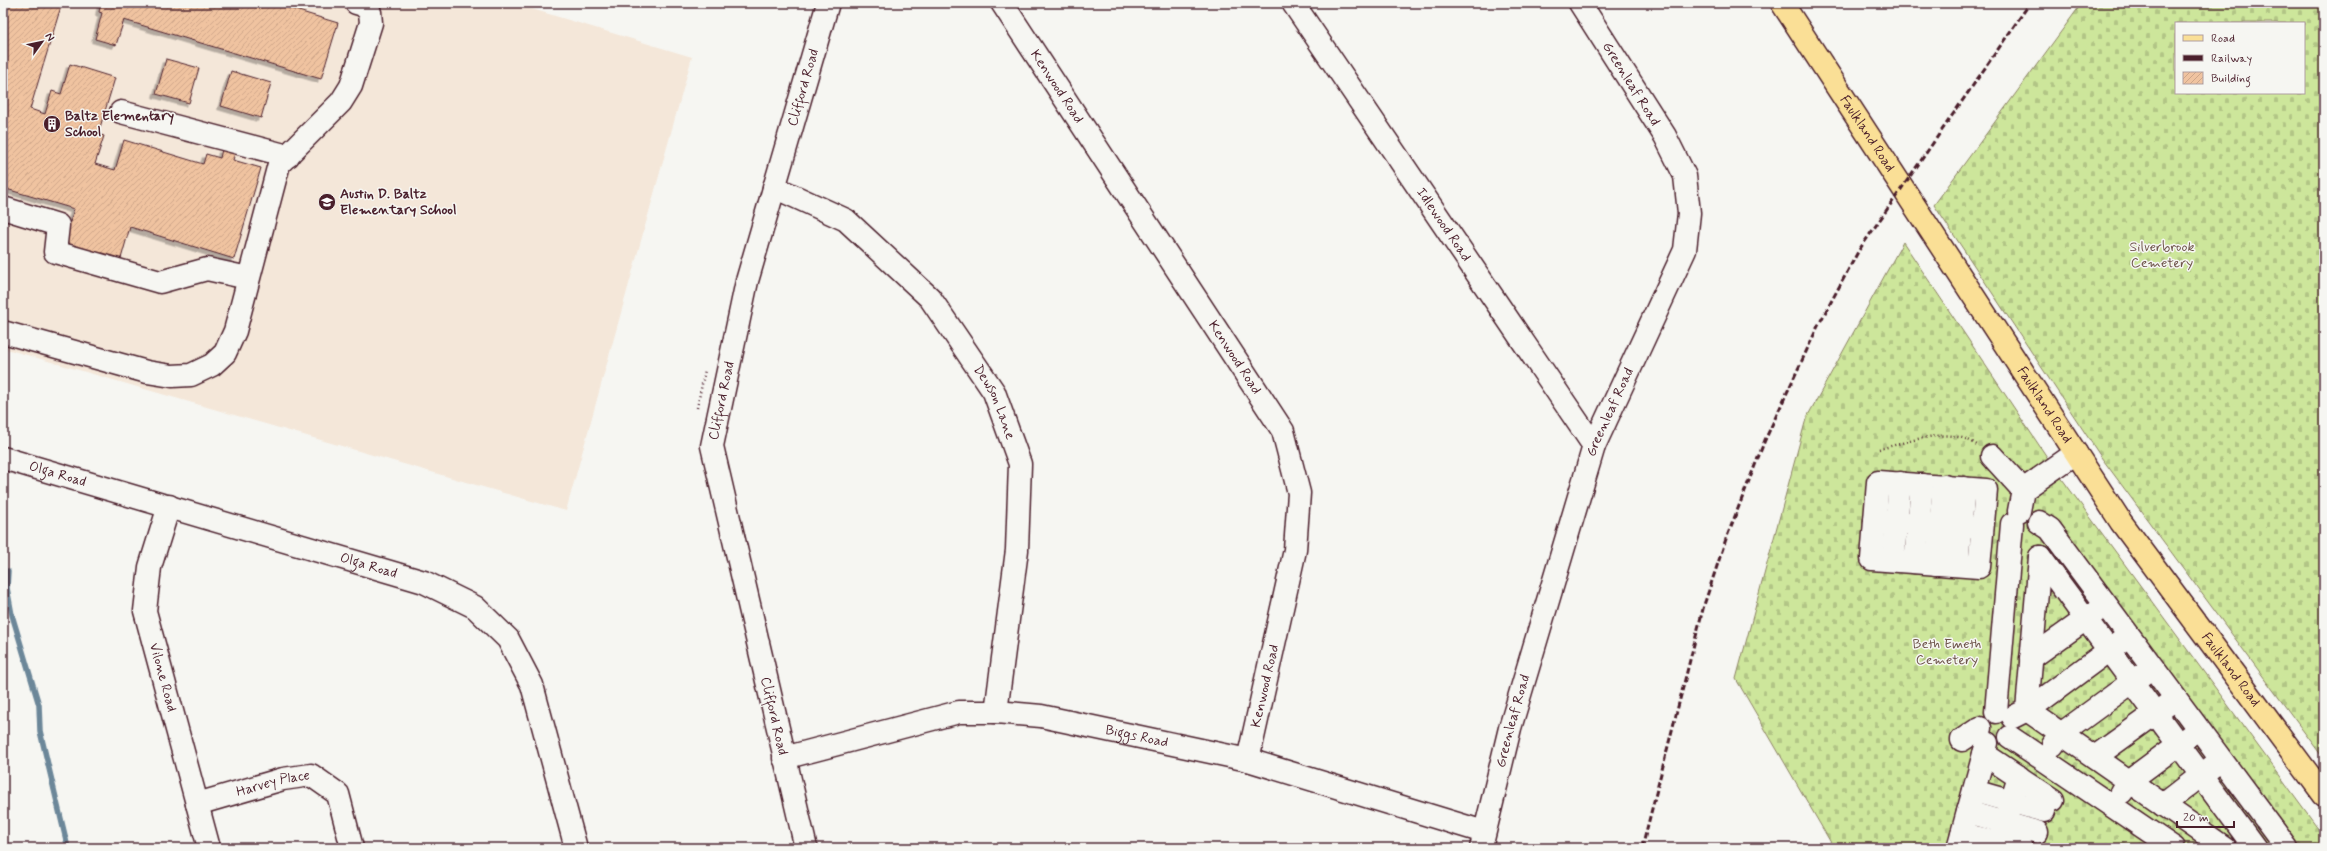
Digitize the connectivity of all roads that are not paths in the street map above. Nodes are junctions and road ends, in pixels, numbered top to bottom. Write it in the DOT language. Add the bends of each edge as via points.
graph roads {
  1 [pos="828,3"];
  2 [pos="1002,3"];
  3 [pos="1293,3"];
  4 [pos="1580,3"];
  5 [pos="1782,3"];
  6 [pos="350,6"];
  7 [pos="121,112"];
  8 [pos="288,156"];
  9 [pos="774,187"];
  10 [pos="3,208"];
  11 [pos="248,278"];
  12 [pos="3,332"];
  13 [pos="1594,446"];
  14 [pos="2076,453"];
  15 [pos="1992,456"];
  16 [pos="3,458"];
  17 [pos="1900,483"];
  18 [pos="1922,485"];
  19 [pos="1954,487"];
  20 [pos="2023,490"];
  21 [pos="168,506"];
  22 [pos="1875,520"];
  23 [pos="1897,522"];
  24 [pos="1919,524"];
  25 [pos="1950,526"];
  26 [pos="2014,526"];
  27 [pos="1982,536"];
  28 [pos="1893,560"];
  29 [pos="1915,562"];
  30 [pos="1947,564"];
  31 [pos="2083,573"];
  32 [pos="2063,588"];
  33 [pos="2106,604"];
  34 [pos="2035,608"];
  35 [pos="2086,619"];
  36 [pos="2129,636"];
  37 [pos="2109,650"];
  38 [pos="2031,658"];
  39 [pos="2152,667"];
  40 [pos="2132,682"];
  41 [pos="2176,698"];
  42 [pos="996,712"];
  43 [pos="2155,713"];
  44 [pos="2011,719"];
  45 [pos="2199,729"];
  46 [pos="2061,734"];
  47 [pos="1978,741"];
  48 [pos="2178,744"];
  49 [pos="2095,757"];
  50 [pos="784,758"];
  51 [pos="2042,758"];
  52 [pos="1248,760"];
  53 [pos="2222,760"];
  54 [pos="2201,775"];
  55 [pos="2019,777"];
  56 [pos="2129,781"];
  57 [pos="1974,791"];
  58 [pos="2324,795"];
  59 [pos="2012,801"];
  60 [pos="197,804"];
  61 [pos="2163,805"];
  62 [pos="2112,806"];
  63 [pos="2225,807"];
  64 [pos="1968,812"];
  65 [pos="2196,828"];
  66 [pos="2037,832"];
  67 [pos="2000,838"];
  68 [pos="1482,840"];
  69 [pos="1960,841"];
  70 [pos="2278,845"];
  71 [pos="209,848"];
  72 [pos="352,848"];
  73 [pos="576,848"];
  74 [pos="806,848"];
  75 [pos="2021,848"];
  76 [pos="2174,848"];
  77 [pos="2225,848"];
  78 [pos="2255,848"];
  1 -- 9 [label="street, Clifford Road"];
  2 -- 52 [label="street, Kenwood Road" via="1283,431 1299,493 1295,550"];
  3 -- 13 [label="street, Idlewood Road"];
  4 -- 13 [label="street, Greenleaf Road" via="1665,136 1685,176 1689,213 1685,250"];
  5 -- 14 [label="main road, Faulkland Road"];
  6 -- 8 [label="street" via="363,5 370,12 371,23 351,86 341,102"];
  7 -- 8 [label="street"];
  8 -- 11 [label="street" via="279,164"];
  9 -- 42 [label="street, Dewson Lane" via="846,220 863,235 930,298 994,392 1020,464 1017,550"];
  9 -- 50 [label="street, Clifford Road" via="747,281 712,446"];
  10 -- 11 [label="street" via="58,225 55,252 160,282 207,269"];
  11 -- 12 [label="street" via="235,331 225,353 212,365 191,374 172,376 147,372"];
  13 -- 68 [label="street, Greenleaf Road" via="1510,728"];
  14 -- 20 [label="street"];
  14 -- 58 [label="main road, Faulkland Road" via="2121,522"];
  15 -- 20 [label="street"];
  16 -- 21 [label="street, Olga Road"];
  17 -- 18 [label="street"];
  17 -- 22 [label="street" via="1878,482"];
  17 -- 23 [label="street"];
  18 -- 19 [label="street"];
  18 -- 24 [label="street"];
  19 -- 25 [label="street"];
  19 -- 27 [label="street" via="1986,490"];
  20 -- 26 [label="street"];
  21 -- 60 [label="street, Vilone Road" via="150,567 145,611"];
  21 -- 73 [label="street, Olga Road" via="424,582 475,607 508,639 532,685"];
  22 -- 23 [label="street"];
  22 -- 28 [label="street" via="1872,559"];
  23 -- 24 [label="street"];
  23 -- 28 [label="street"];
  24 -- 25 [label="street"];
  24 -- 29 [label="street"];
  25 -- 27 [label="street"];
  25 -- 30 [label="street"];
  26 -- 27 [label="street"];
  26 -- 31 [label="street" via="2026,508 2034,509 2039,514 2039,522 2050,529"];
  26 -- 44 [label="street"];
  27 -- 30 [label="street" via="1978,567"];
  28 -- 29 [label="street"];
  29 -- 30 [label="street"];
  31 -- 32 [label="street"];
  31 -- 33 [label="street"];
  32 -- 34 [label="street"];
  32 -- 34 [label="street" via="2040,557"];
  32 -- 35 [label="street"];
  33 -- 35 [label="street"];
  33 -- 36 [label="street"];
  34 -- 38 [label="street"];
  35 -- 37 [label="street"];
  35 -- 38 [label="street"];
  36 -- 37 [label="street"];
  36 -- 39 [label="street"];
  37 -- 40 [label="street"];
  37 -- 44 [label="street"];
  38 -- 44 [label="street"];
  39 -- 40 [label="street"];
  39 -- 41 [label="street"];
  40 -- 43 [label="street"];
  40 -- 46 [label="street"];
  41 -- 43 [label="street"];
  41 -- 45 [label="street"];
  42 -- 50 [label="street, Biggs Road" via="959,712"];
  42 -- 52 [label="street, Biggs Road" via="1041,716"];
  43 -- 48 [label="street"];
  43 -- 49 [label="street"];
  44 -- 46 [label="street"];
  44 -- 47 [label="street" via="2002,742"];
  44 -- 47 [label="street" via="1986,718"];
  44 -- 51 [label="street"];
  45 -- 48 [label="street"];
  45 -- 53 [label="street"];
  46 -- 49 [label="street"];
  46 -- 51 [label="street"];
  47 -- 55 [label="street"];
  47 -- 57 [label="street"];
  48 -- 54 [label="street"];
  48 -- 56 [label="street"];
  49 -- 56 [label="street"];
  50 -- 74 [label="street, Clifford Road"];
  51 -- 62 [label="street"];
  52 -- 68 [label="street, Biggs Road"];
  53 -- 54 [label="street"];
  53 -- 70 [label="street"];
  54 -- 61 [label="street"];
  54 -- 63 [label="street"];
  55 -- 59 [label="street"];
  55 -- 59 [label="street" via="2048,806"];
  56 -- 61 [label="street"];
  56 -- 62 [label="street"];
  57 -- 59 [label="street"];
  57 -- 64 [label="street"];
  59 -- 67 [label="street"];
  60 -- 71 [label="street, Vilone Road"];
  60 -- 72 [label="street, Harvey Place" via="283,779 311,775 338,794"];
  61 -- 65 [label="street"];
  62 -- 76 [label="street"];
  63 -- 65 [label="street"];
  63 -- 78 [label="street"];
  64 -- 67 [label="street"];
  64 -- 69 [label="street"];
  65 -- 77 [label="street"];
  66 -- 67 [label="street"];
  67 -- 69 [label="street"];
  67 -- 75 [label="street"];
}
